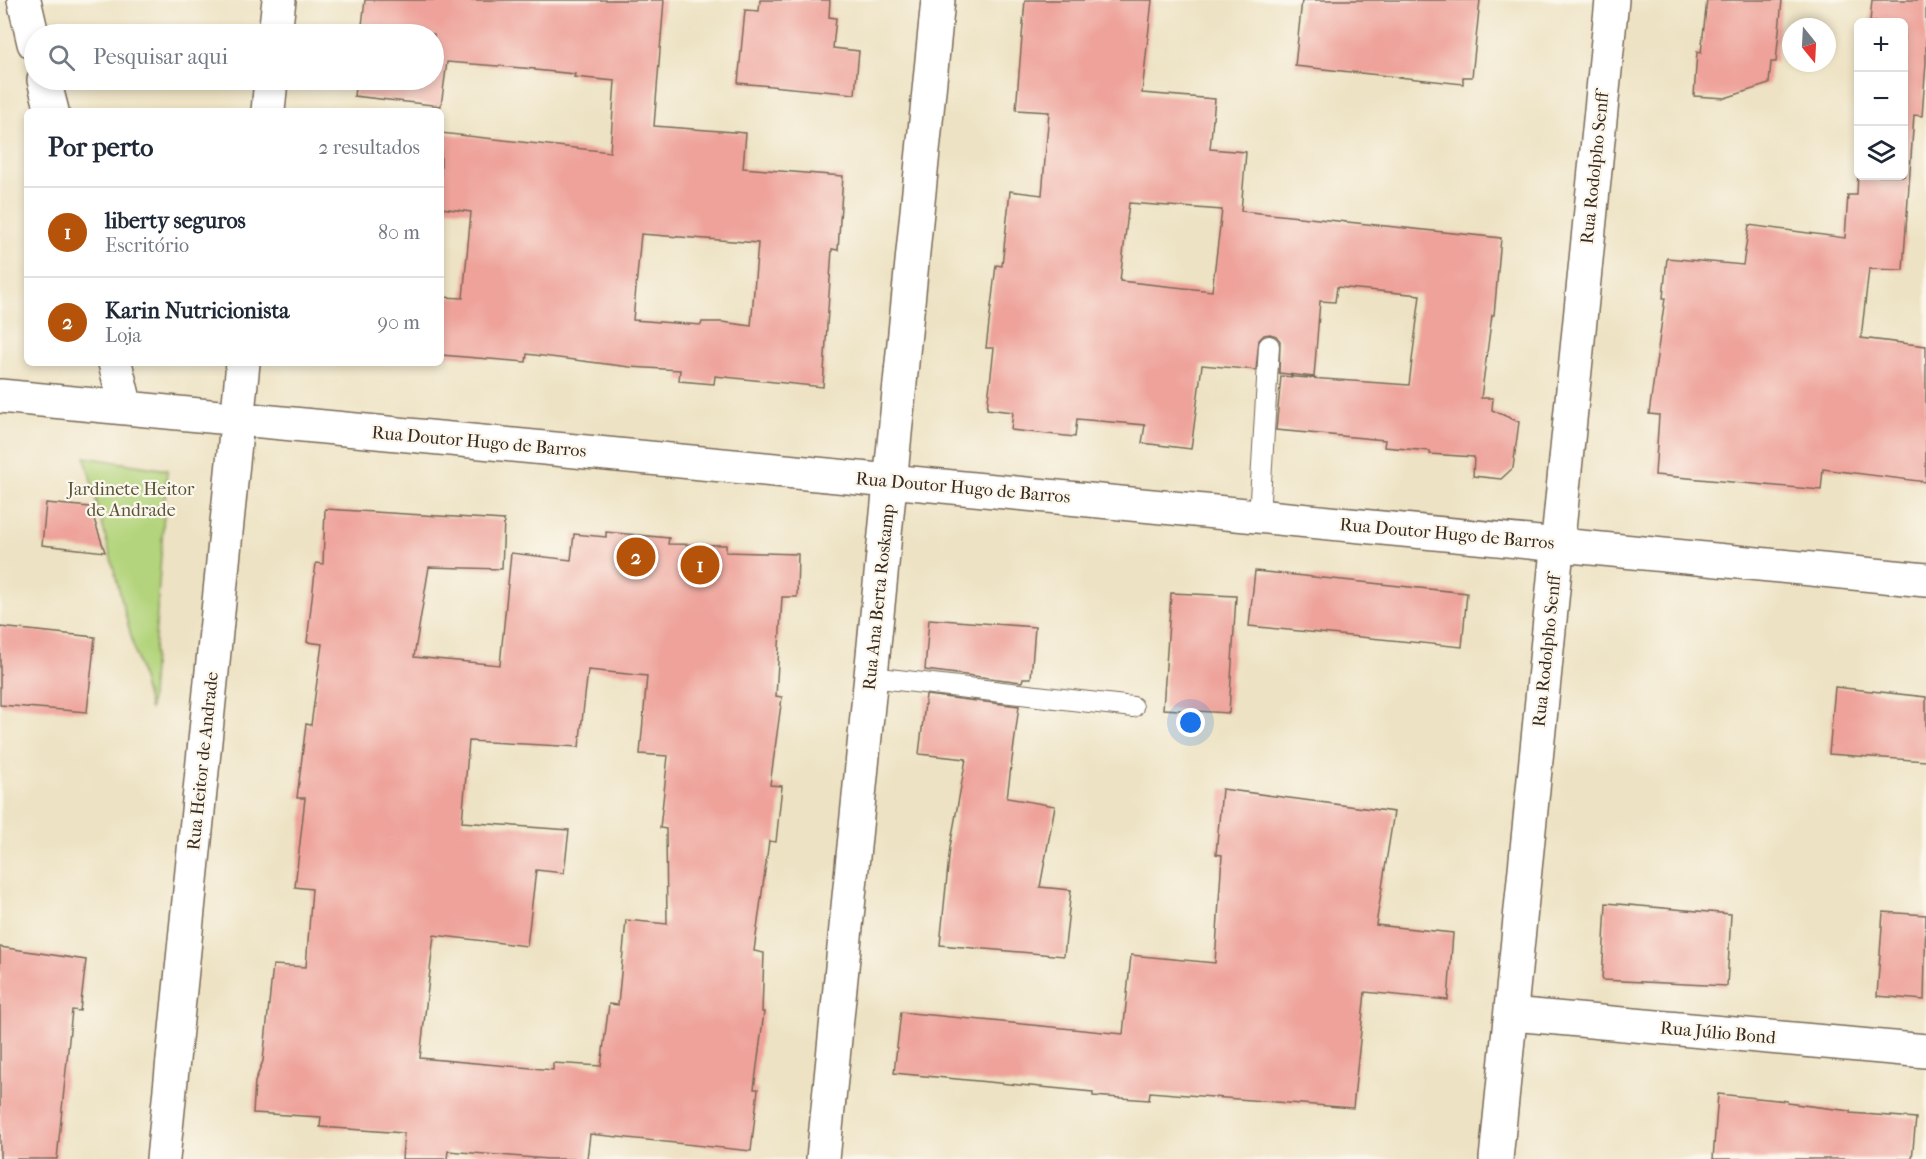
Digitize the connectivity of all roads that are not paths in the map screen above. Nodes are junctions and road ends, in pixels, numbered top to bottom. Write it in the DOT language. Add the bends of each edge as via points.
graph roads {
  1 [pos="24,0"];
  2 [pos="279,0"];
  3 [pos="938,0"];
  4 [pos="1612,0"];
  5 [pos="30,24"];
  6 [pos="276,24"];
  7 [pos="47,90"];
  8 [pos="270,90"];
  9 [pos="51,108"];
  10 [pos="268,108"];
  11 [pos="1269,346"];
  12 [pos="116,366"];
  13 [pos="243,366"];
  14 [pos="0,396"];
  15 [pos="126,408"];
  16 [pos="236,419"];
  17 [pos="891,481"];
  18 [pos="1259,516"];
  19 [pos="1558,544"];
  20 [pos="1926,580"];
  21 [pos="871,677"];
  22 [pos="1133,707"];
  23 [pos="1511,1014"];
  24 [pos="1926,1051"];
  25 [pos="163,1159"];
  26 [pos="823,1159"];
  27 [pos="1497,1159"];
  1 -- 5 [label="street"];
  2 -- 6 [label="street"];
  3 -- 17 [label="street, Rua Ana Berta Roskamp"];
  4 -- 19 [label="street, Rua Rodolpho Senff"];
  7 -- 9 [label="street"];
  8 -- 10 [label="street"];
  11 -- 18 [label="lane"];
  12 -- 15 [label="street"];
  13 -- 16 [label="street, Rua Heitor de Andrade"];
  14 -- 15 [label="street, Rua Doutor Hugo de Barros"];
  15 -- 16 [label="street, Rua Doutor Hugo de Barros"];
  16 -- 17 [label="street, Rua Doutor Hugo de Barros"];
  16 -- 25 [label="street, Rua Heitor de Andrade"];
  17 -- 18 [label="street, Rua Doutor Hugo de Barros"];
  17 -- 21 [label="street, Rua Ana Berta Roskamp"];
  18 -- 19 [label="street, Rua Doutor Hugo de Barros"];
  19 -- 20 [label="street, Rua Doutor Hugo de Barros"];
  19 -- 23 [label="street, Rua Rodolpho Senff"];
  21 -- 22 [label="lane"];
  21 -- 26 [label="street, Rua Ana Berta Roskamp"];
  23 -- 24 [label="street, Rua Júlio Bond"];
  23 -- 27 [label="street, Rua Rodolpho Senff"];
}
